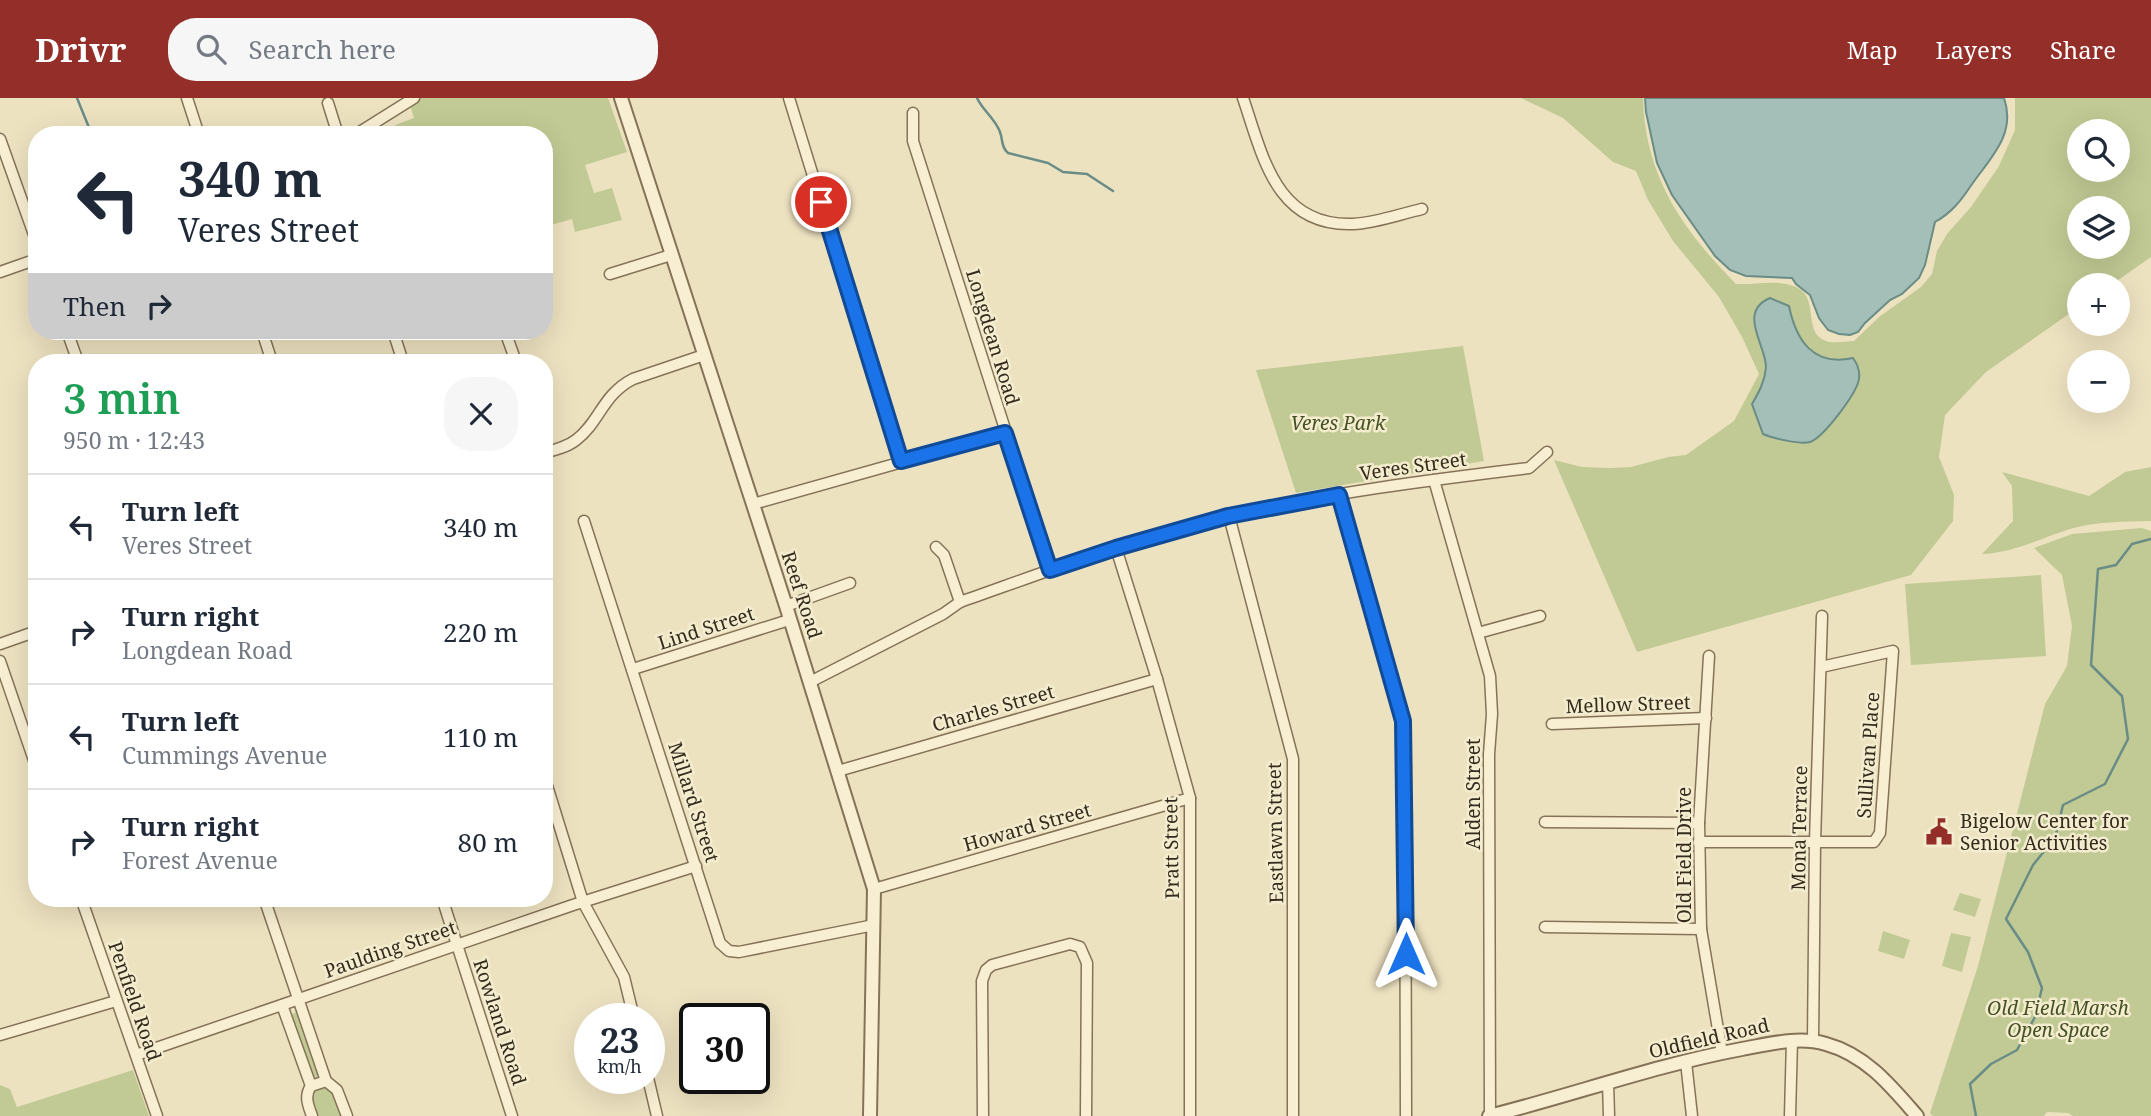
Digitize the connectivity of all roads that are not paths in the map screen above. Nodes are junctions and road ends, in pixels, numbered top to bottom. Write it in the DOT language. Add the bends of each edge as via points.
graph roads {
  1 [pos="187,98"];
  2 [pos="414,98"];
  3 [pos="621,98"];
  4 [pos="789,98"];
  5 [pos="1244,98"];
  6 [pos="328,103"];
  7 [pos="399,103"];
  8 [pos="913,113"];
  9 [pos="196,126"];
  10 [pos="335,126"];
  11 [pos="367,126"];
  12 [pos="0,138"];
  13 [pos="1422,209"];
  14 [pos="28,217"];
  15 [pos="671,255"];
  16 [pos="28,262"];
  17 [pos="0,272"];
  18 [pos="610,274"];
  19 [pos="704,355"];
  20 [pos="1005,433"];
  21 [pos="553,448"];
  22 [pos="1547,452"];
  23 [pos="901,461"];
  24 [pos="1434,480"];
  25 [pos="1339,495"];
  26 [pos="753,504"];
  27 [pos="1228,516"];
  28 [pos="584,521"];
  29 [pos="936,547"];
  30 [pos="1116,548"];
  31 [pos="1050,570"];
  32 [pos="850,583"];
  33 [pos="960,602"];
  34 [pos="786,606"];
  35 [pos="1540,616"];
  36 [pos="1822,616"];
  37 [pos="789,620"];
  38 [pos="1478,633"];
  39 [pos="28,634"];
  40 [pos="0,644"];
  41 [pos="1709,656"];
  42 [pos="0,661"];
  43 [pos="1821,667"];
  44 [pos="633,670"];
  45 [pos="1157,679"];
  46 [pos="810,682"];
  47 [pos="1706,718"];
  48 [pos="1552,724"];
  49 [pos="28,743"];
  50 [pos="838,771"];
  51 [pos="1190,798"];
  52 [pos="553,805"];
  53 [pos="1545,822"];
  54 [pos="1699,823"];
  55 [pos="1699,842"];
  56 [pos="1815,842"];
  57 [pos="696,866"];
  58 [pos="874,889"];
  59 [pos="583,902"];
  60 [pos="84,907"];
  61 [pos="267,907"];
  62 [pos="445,907"];
  63 [pos="874,925"];
  64 [pos="1545,927"];
  65 [pos="1701,929"];
  66 [pos="456,945"];
  67 [pos="299,1000"];
  68 [pos="116,1001"];
  69 [pos="630,1003"];
  70 [pos="282,1005"];
  71 [pos="0,1035"];
  72 [pos="1791,1040"];
  73 [pos="1813,1041"];
  74 [pos="1722,1053"];
  75 [pos="136,1055"];
  76 [pos="1686,1062"];
  77 [pos="326,1081"];
  78 [pos="1608,1082"];
  79 [pos="311,1086"];
  80 [pos="652,1094"];
  81 [pos="1510,1113"];
  82 [pos="157,1116"];
  83 [pos="312,1116"];
  84 [pos="347,1116"];
  85 [pos="512,1116"];
  86 [pos="657,1116"];
  87 [pos="870,1116"];
  88 [pos="983,1116"];
  89 [pos="1086,1116"];
  90 [pos="1190,1116"];
  91 [pos="1293,1116"];
  92 [pos="1406,1116"];
  93 [pos="1489,1116"];
  94 [pos="1609,1116"];
  95 [pos="1692,1116"];
  96 [pos="1790,1116"];
  97 [pos="1917,1116"];
  1 -- 9 [label="street"];
  2 -- 7 [label="street"];
  3 -- 15 [label="street, Reef Road"];
  4 -- 23 [label="street"];
  5 -- 13 [label="street" via="1276,185 1292,206 1320,220 1342,224"];
  6 -- 10 [label="street"];
  7 -- 11 [label="street"];
  8 -- 20 [label="street, Longdean Road" via="913,141"];
  12 -- 14 [label="street"];
  15 -- 18 [label="street"];
  15 -- 19 [label="street, Reef Road"];
  16 -- 17 [label="street"];
  19 -- 21 [label="street" via="622,384 579,437"];
  19 -- 26 [label="street, Reef Road"];
  20 -- 23 [label="street"];
  20 -- 31 [label="street, Longdean Road"];
  22 -- 24 [label="street, Veres Street" via="1529,468"];
  23 -- 26 [label="street"];
  24 -- 25 [label="street, Veres Street"];
  24 -- 38 [label="street, Alden Street"];
  25 -- 27 [label="street, Veres Street"];
  25 -- 92 [label="street" via="1405,739"];
  26 -- 34 [label="street, Reef Road"];
  27 -- 30 [label="street, Veres Street"];
  27 -- 91 [label="street, Eastlawn Street" via="1293,759"];
  28 -- 44 [label="street, Millard Street"];
  29 -- 33 [label="street" via="944,555"];
  30 -- 31 [label="street, Veres Street"];
  30 -- 45 [label="street, Pratt Street"];
  31 -- 33 [label="street, Veres Street"];
  32 -- 34 [label="street"];
  33 -- 46 [label="street, Veres Street"];
  34 -- 37 [label="street, Reef Road"];
  35 -- 38 [label="street"];
  36 -- 43 [label="street, Mona Terrace"];
  37 -- 44 [label="street, Lind Street"];
  37 -- 46 [label="street, Reef Road"];
  38 -- 93 [label="street, Alden Street" via="1490,676 1492,714"];
  39 -- 40 [label="street"];
  41 -- 47 [label="street, Old Field Drive"];
  42 -- 49 [label="street"];
  43 -- 56 [label="street, Mona Terrace"];
  43 -- 56 [label="street, Sullivan Place" via="1894,651 1881,833 1874,842"];
  44 -- 57 [label="street, Millard Street"];
  45 -- 50 [label="street, Charles Street"];
  45 -- 51 [label="street, Pratt Street"];
  46 -- 50 [label="street, Reef Road"];
  47 -- 48 [label="street, Mellow Street"];
  47 -- 54 [label="street, Old Field Drive"];
  50 -- 58 [label="street, Reef Road"];
  51 -- 58 [label="street, Howard Street"];
  51 -- 90 [label="street, Pratt Street"];
  52 -- 59 [label="street"];
  53 -- 54 [label="street"];
  54 -- 55 [label="street, Old Field Drive"];
  55 -- 56 [label="street, Sullivan Place"];
  55 -- 65 [label="street, Old Field Drive"];
  56 -- 73 [label="street, Mona Terrace"];
  57 -- 59 [label="street, Paulding Street"];
  57 -- 63 [label="street, Millard Street" via="718,938 729,951"];
  58 -- 63 [label="street, Reef Road"];
  59 -- 66 [label="street, Paulding Street"];
  59 -- 69 [label="street" via="624,977"];
  60 -- 68 [label="street, Penfield Road"];
  61 -- 67 [label="street"];
  62 -- 66 [label="street, Rowland Road"];
  63 -- 87 [label="street, Reef Road"];
  64 -- 65 [label="street"];
  65 -- 74 [label="street, Old Field Drive"];
  66 -- 67 [label="street, Paulding Street"];
  66 -- 85 [label="street, Rowland Road"];
  67 -- 70 [label="street, Paulding Street"];
  67 -- 77 [label="street"];
  68 -- 71 [label="street"];
  68 -- 75 [label="street, Penfield Road"];
  70 -- 75 [label="street, Paulding Street"];
  70 -- 79 [label="street"];
  72 -- 73 [label="street, Oldfield Road"];
  72 -- 74 [label="street, Oldfield Road"];
  72 -- 96 [label="street"];
  73 -- 97 [label="street, Oldfield Road" via="1866,1063"];
  74 -- 76 [label="street, Oldfield Road"];
  75 -- 82 [label="street, Penfield Road"];
  76 -- 78 [label="street, Oldfield Road"];
  76 -- 95 [label="street"];
  77 -- 79 [label="street"];
  77 -- 84 [label="street" via="337,1090"];
  78 -- 81 [label="street, Oldfield Road"];
  78 -- 94 [label="street"];
  79 -- 83 [label="street" via="306,1097"];
  80 -- 86 [label="street"];
  81 -- 93 [label="street, Oldfield Road"];
  88 -- 89 [label="street" via="982,981 986,970 992,964 1070,944 1080,947 1087,963"];
}
